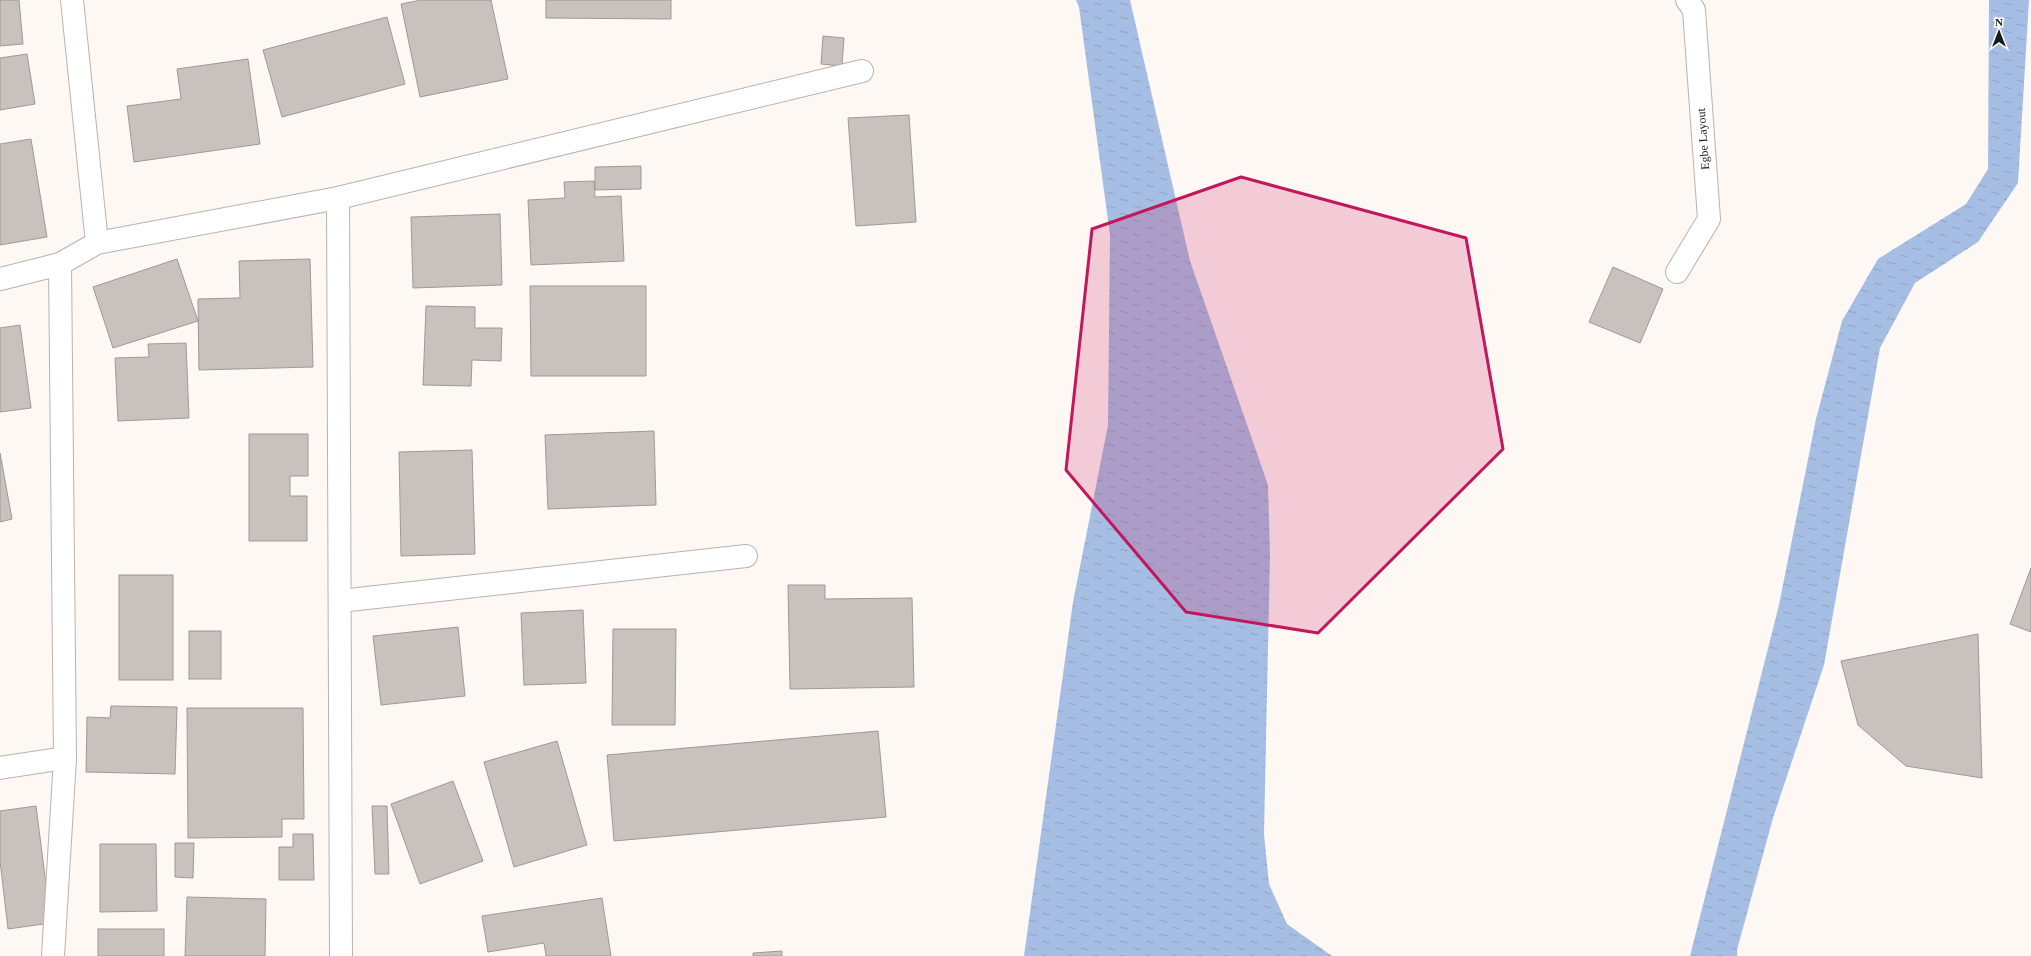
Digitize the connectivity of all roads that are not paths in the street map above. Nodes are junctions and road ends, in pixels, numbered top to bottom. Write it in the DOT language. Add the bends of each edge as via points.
graph roads {
  1 [pos="72,0"];
  2 [pos="1687,0"];
  3 [pos="862,71"];
  4 [pos="338,198"];
  5 [pos="97,243"];
  6 [pos="60,264"];
  7 [pos="1677,272"];
  8 [pos="0,280"];
  9 [pos="746,556"];
  10 [pos="340,601"];
  11 [pos="65,758"];
  12 [pos="0,768"];
  13 [pos="53,956"];
  14 [pos="341,956"];
  1 -- 5 [label="street"];
  2 -- 7 [label="street, Egbe Layout" via="1694,10 1709,219"];
  3 -- 4 [label="street"];
  4 -- 5 [label="street"];
  4 -- 10 [label="street"];
  5 -- 6 [label="street"];
  6 -- 8 [label="street"];
  6 -- 11 [label="street"];
  9 -- 10 [label="street"];
  10 -- 14 [label="street"];
  11 -- 12 [label="street"];
  11 -- 13 [label="street"];
}
